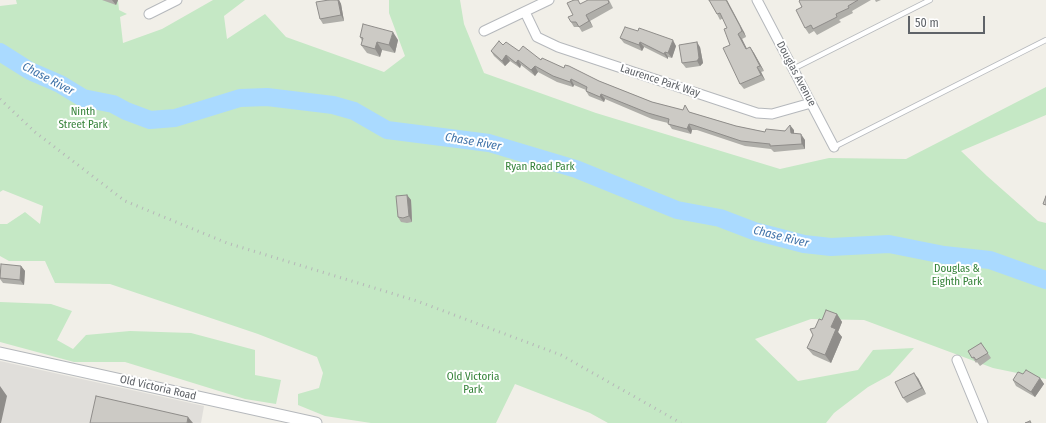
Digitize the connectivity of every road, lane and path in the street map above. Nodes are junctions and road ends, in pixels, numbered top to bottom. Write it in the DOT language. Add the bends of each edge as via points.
graph roads {
  1 [pos="177,0"];
  2 [pos="549,0"];
  3 [pos="757,0"];
  4 [pos="930,0"];
  5 [pos="526,12"];
  6 [pos="149,14"];
  7 [pos="484,31"];
  8 [pos="1046,40"];
  9 [pos="793,69"];
  10 [pos="811,103"];
  11 [pos="834,147"];
  12 [pos="0,353"];
  13 [pos="957,360"];
  14 [pos="316,423"];
  15 [pos="983,423"];
  1 -- 6 [label="street"];
  2 -- 5 [label="street"];
  3 -- 9 [label="street, Douglas Avenue"];
  4 -- 9 [label="lane"];
  5 -- 7 [label="street"];
  5 -- 10 [label="street, Laurence Park Way" via="537,37 558,48 757,113 772,114"];
  8 -- 11 [label="lane"];
  9 -- 10 [label="street, Douglas Avenue"];
  10 -- 11 [label="street, Douglas Avenue"];
  12 -- 14 [label="street, Old Victoria Road"];
  13 -- 15 [label="street"];
}
